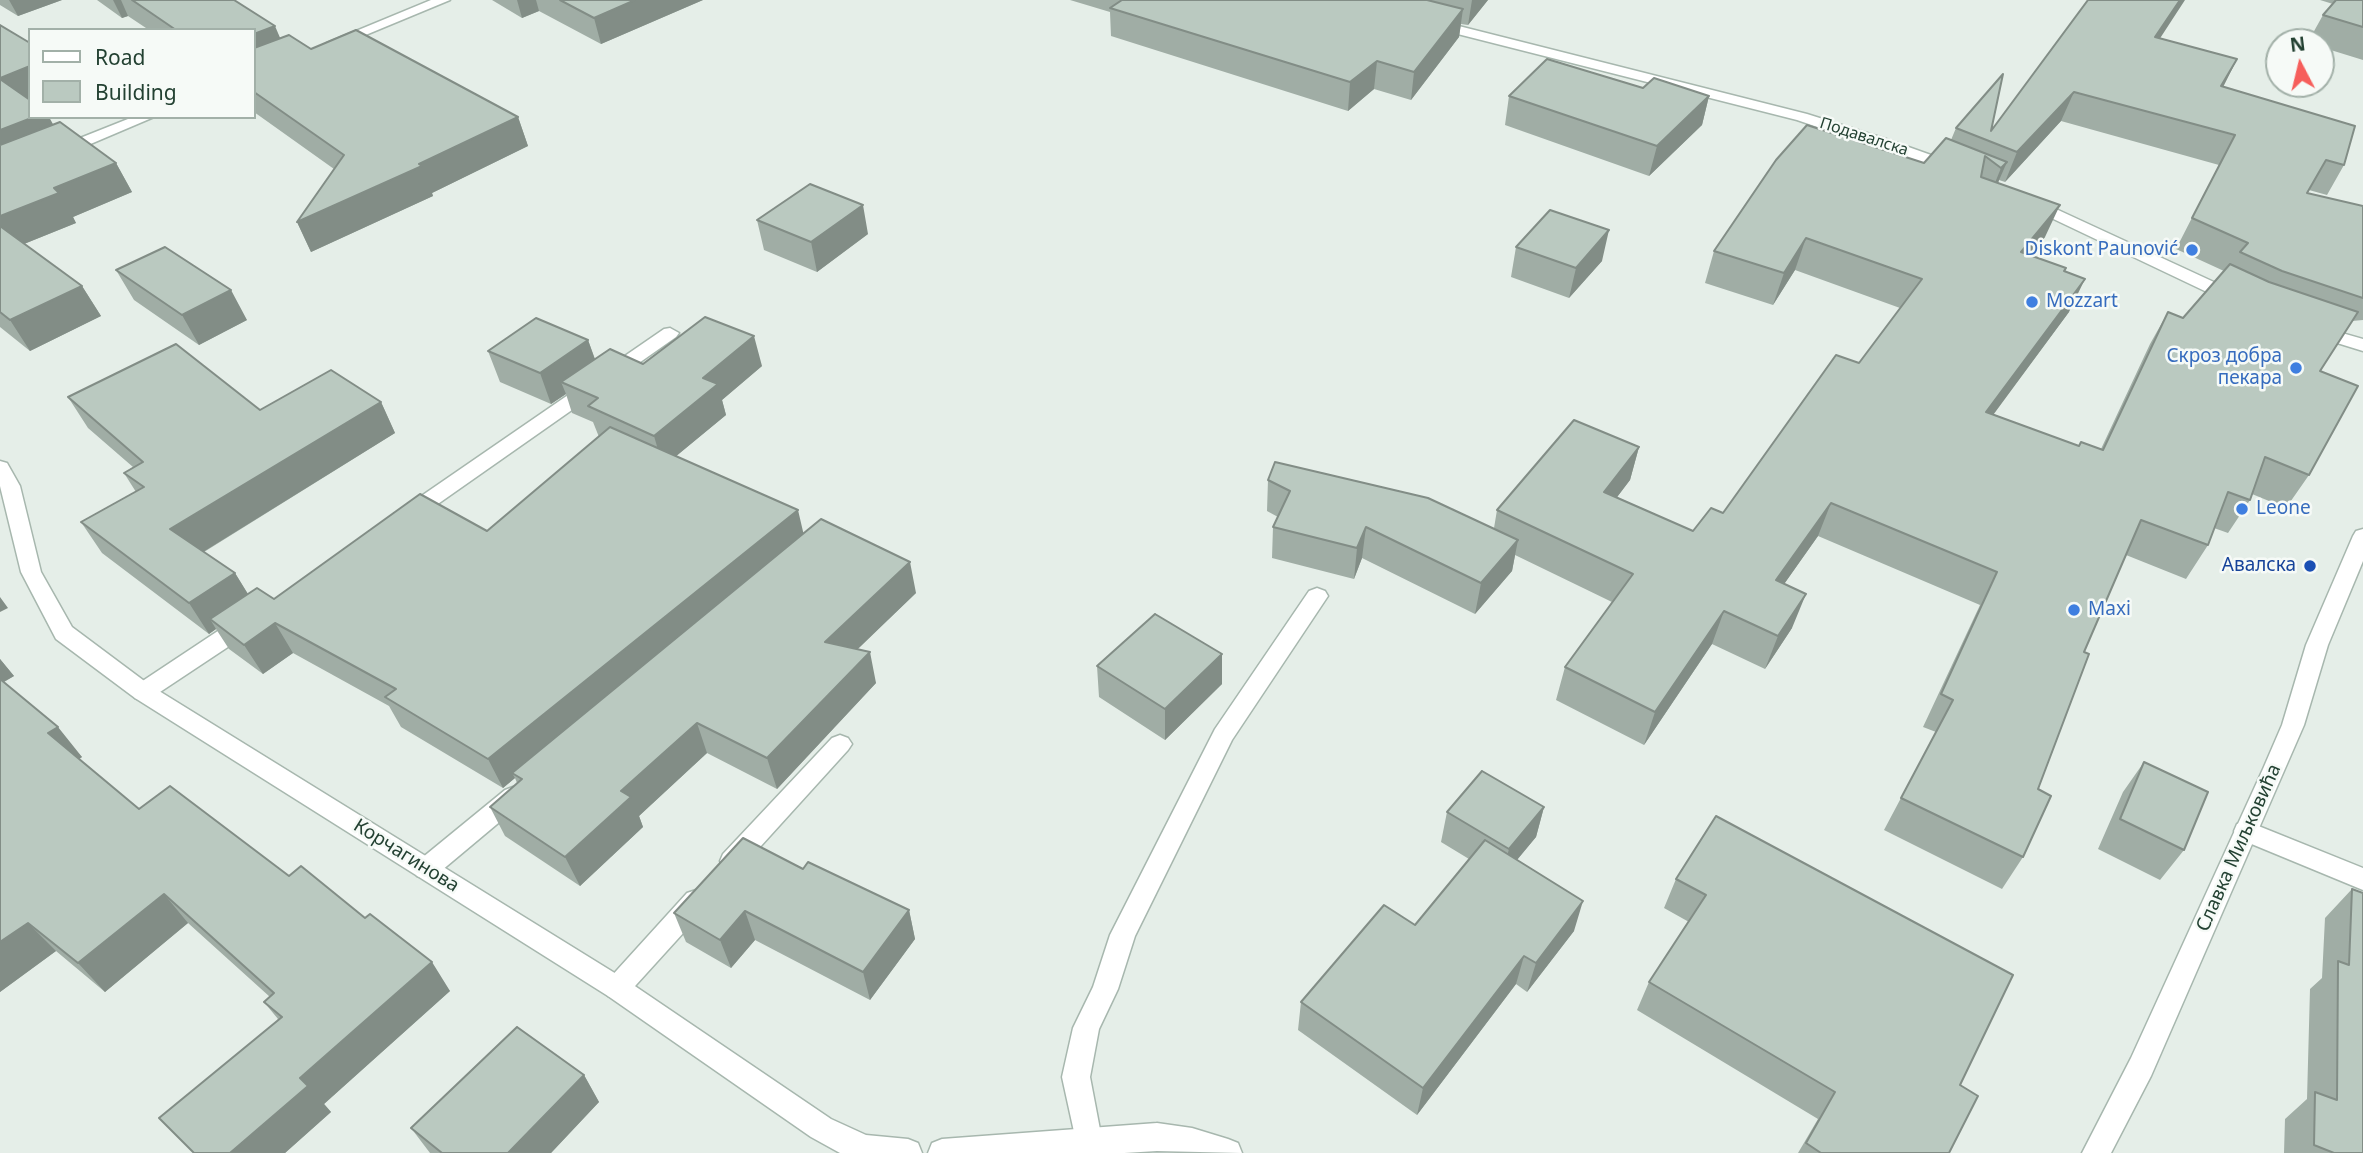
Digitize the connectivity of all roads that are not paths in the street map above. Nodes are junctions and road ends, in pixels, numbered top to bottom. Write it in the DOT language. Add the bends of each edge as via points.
graph roads {
  1 [pos="443,0"];
  2 [pos="1416,19"];
  3 [pos="323,48"];
  4 [pos="141,119"];
  5 [pos="49,156"];
  6 [pos="1970,175"];
  7 [pos="2010,192"];
  8 [pos="2246,303"];
  9 [pos="2296,324"];
  10 [pos="670,332"];
  11 [pos="2363,345"];
  12 [pos="0,467"];
  13 [pos="397,522"];
  14 [pos="2363,536"];
  15 [pos="1317,596"];
  16 [pos="258,615"];
  17 [pos="143,692"];
  18 [pos="840,744"];
  19 [pos="532,781"];
  20 [pos="2246,831"];
  21 [pos="426,869"];
  22 [pos="2363,879"];
  23 [pos="617,988"];
  24 [pos="1088,1140"];
  25 [pos="908,1153"];
  26 [pos="942,1153"];
  27 [pos="1228,1153"];
  28 [pos="2096,1153"];
  1 -- 3 [label="street"];
  2 -- 6 [label="street, Подавалска" via="1802,117"];
  4 -- 5 [label="street"];
  7 -- 8 [label="street"];
  9 -- 11 [label="street"];
  10 -- 13 [label="street"];
  12 -- 17 [label="street, Корчагинова" via="10,485 31,572 64,633"];
  14 -- 20 [label="street, Славка Миљковића" via="2317,645 2293,725"];
  15 -- 24 [label="street" via="1223,735 1123,935 1087,1028 1076,1077"];
  16 -- 17 [label="street"];
  17 -- 21 [label="street, Корчагинова"];
  18 -- 23 [label="street"];
  19 -- 21 [label="street"];
  20 -- 22 [label="street"];
  20 -- 28 [label="street, Славка Миљковића" via="2141,1067"];
  21 -- 23 [label="street, Корчагинова"];
  23 -- 25 [label="street, Корчагинова" via="832,1135 866,1149"];
  24 -- 26 [label="street"];
  24 -- 27 [label="street" via="1157,1137"];
}
